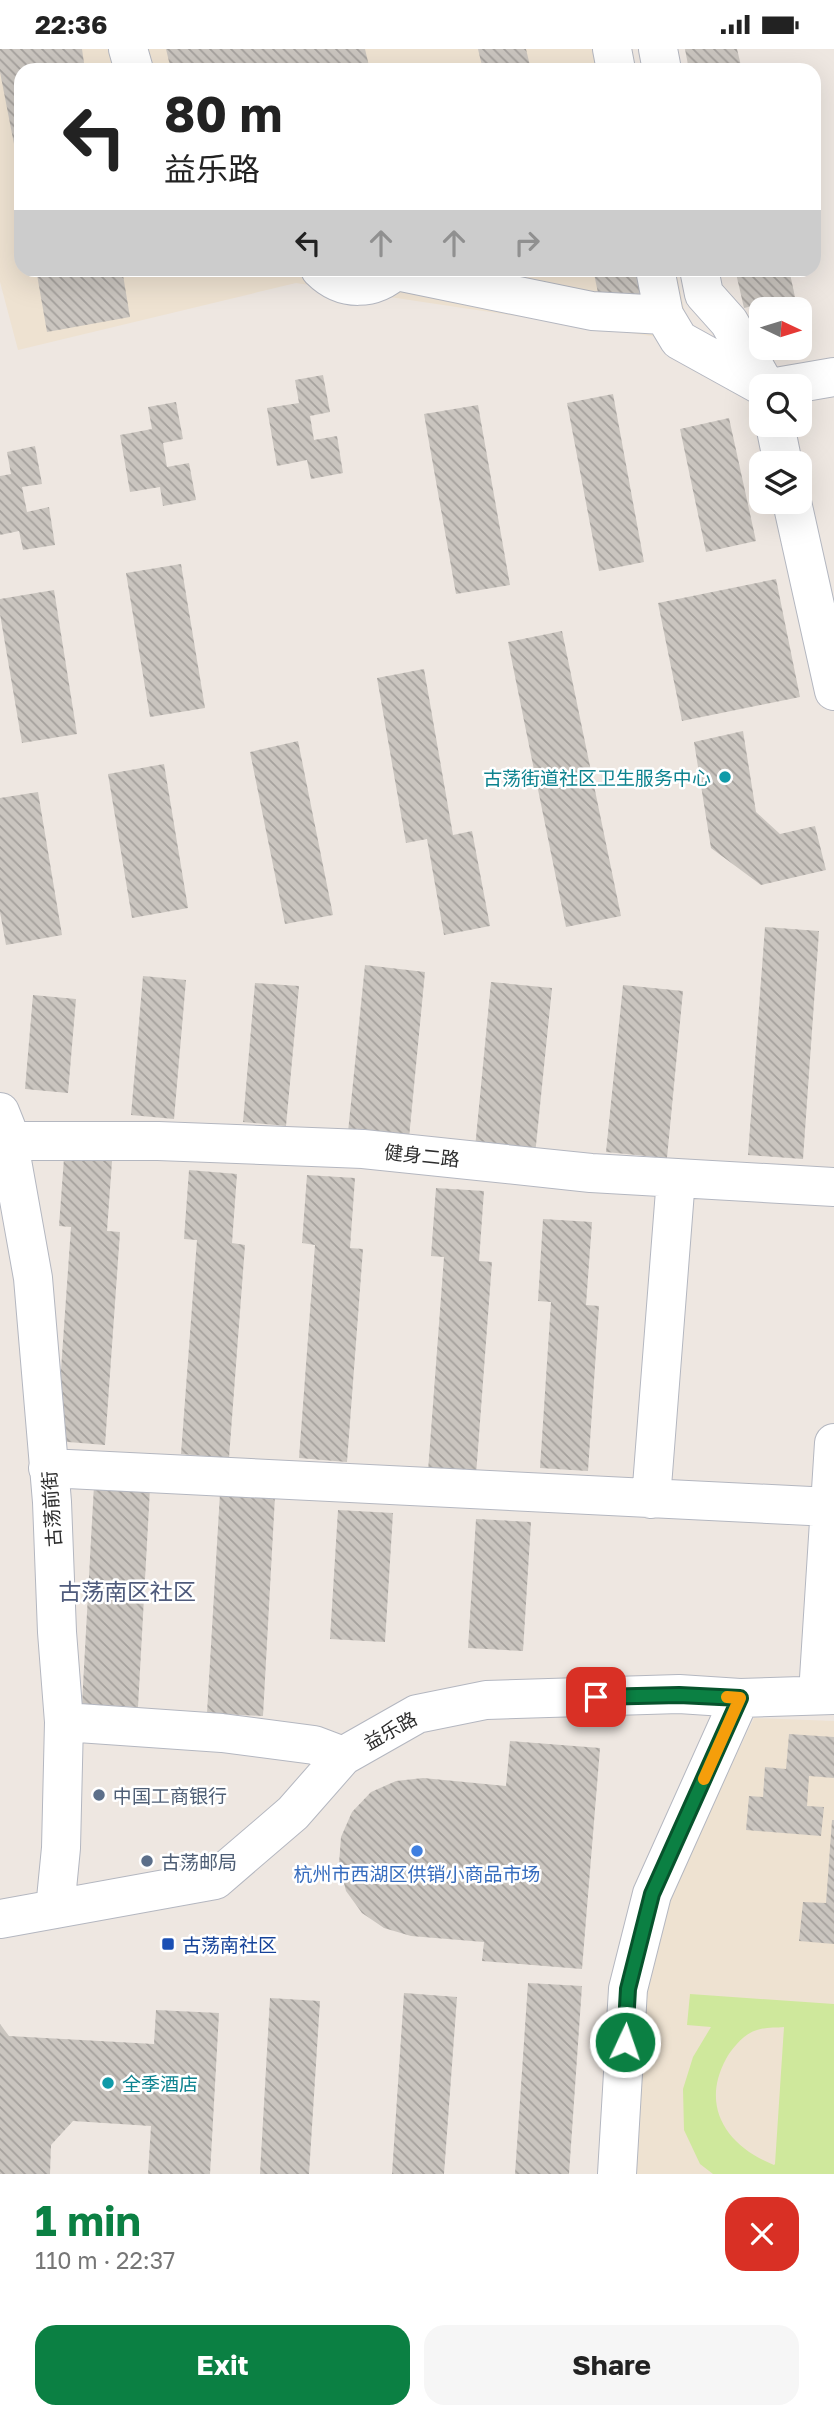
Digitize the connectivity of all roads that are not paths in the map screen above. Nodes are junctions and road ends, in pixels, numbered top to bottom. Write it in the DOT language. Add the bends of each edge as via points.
graph roads {
  1 [pos="327,277"];
  2 [pos="387,277"];
  3 [pos="430,277"];
  4 [pos="657,277"];
  5 [pos="701,277"];
  6 [pos="664,315"];
  7 [pos="758,374"];
  8 [pos="834,377"];
  9 [pos="749,378"];
  10 [pos="812,381"];
  11 [pos="795,514"];
  12 [pos="834,691"];
  13 [pos="4,1127"];
  14 [pos="676,1178"];
  15 [pos="834,1187"];
  16 [pos="834,1443"];
  17 [pos="48,1468"];
  18 [pos="651,1499"];
  19 [pos="830,1507"];
  20 [pos="826,1695"];
  21 [pos="740,1698"];
  22 [pos="64,1722"];
  23 [pos="343,1756"];
  24 [pos="55,1909"];
  25 [pos="0,1919"];
  26 [pos="617,2174"];
  1 -- 2 [label="street" via="363,287"];
  3 -- 6 [label="street" via="592,311"];
  4 -- 6 [label="street"];
  5 -- 7 [label="street" via="704,294 729,322"];
  6 -- 9 [label="street" via="679,340"];
  8 -- 10 [label="street"];
  11 -- 12 [label="street"];
  13 -- 14 [label="street, 健身二路" via="158,1141 362,1149"];
  13 -- 17 [label="street, 古荡前街" via="33,1277"];
  14 -- 15 [label="street, 健身二路"];
  14 -- 18 [label="street"];
  16 -- 19 [label="street"];
  17 -- 18 [label="street"];
  17 -- 22 [label="street, 古荡前街"];
  18 -- 19 [label="street"];
  19 -- 20 [label="street"];
  20 -- 21 [label="street, 益乐路"];
  21 -- 23 [label="street, 益乐路" via="486,1700 417,1714"];
  21 -- 26 [label="street" via="652,1894 628,1989"];
  22 -- 23 [label="street" via="222,1733 313,1745"];
  22 -- 24 [label="street, 古荡前街"];
  23 -- 24 [label="street, 益乐路" via="293,1813 215,1880"];
  24 -- 25 [label="street, 益乐路"];
}
